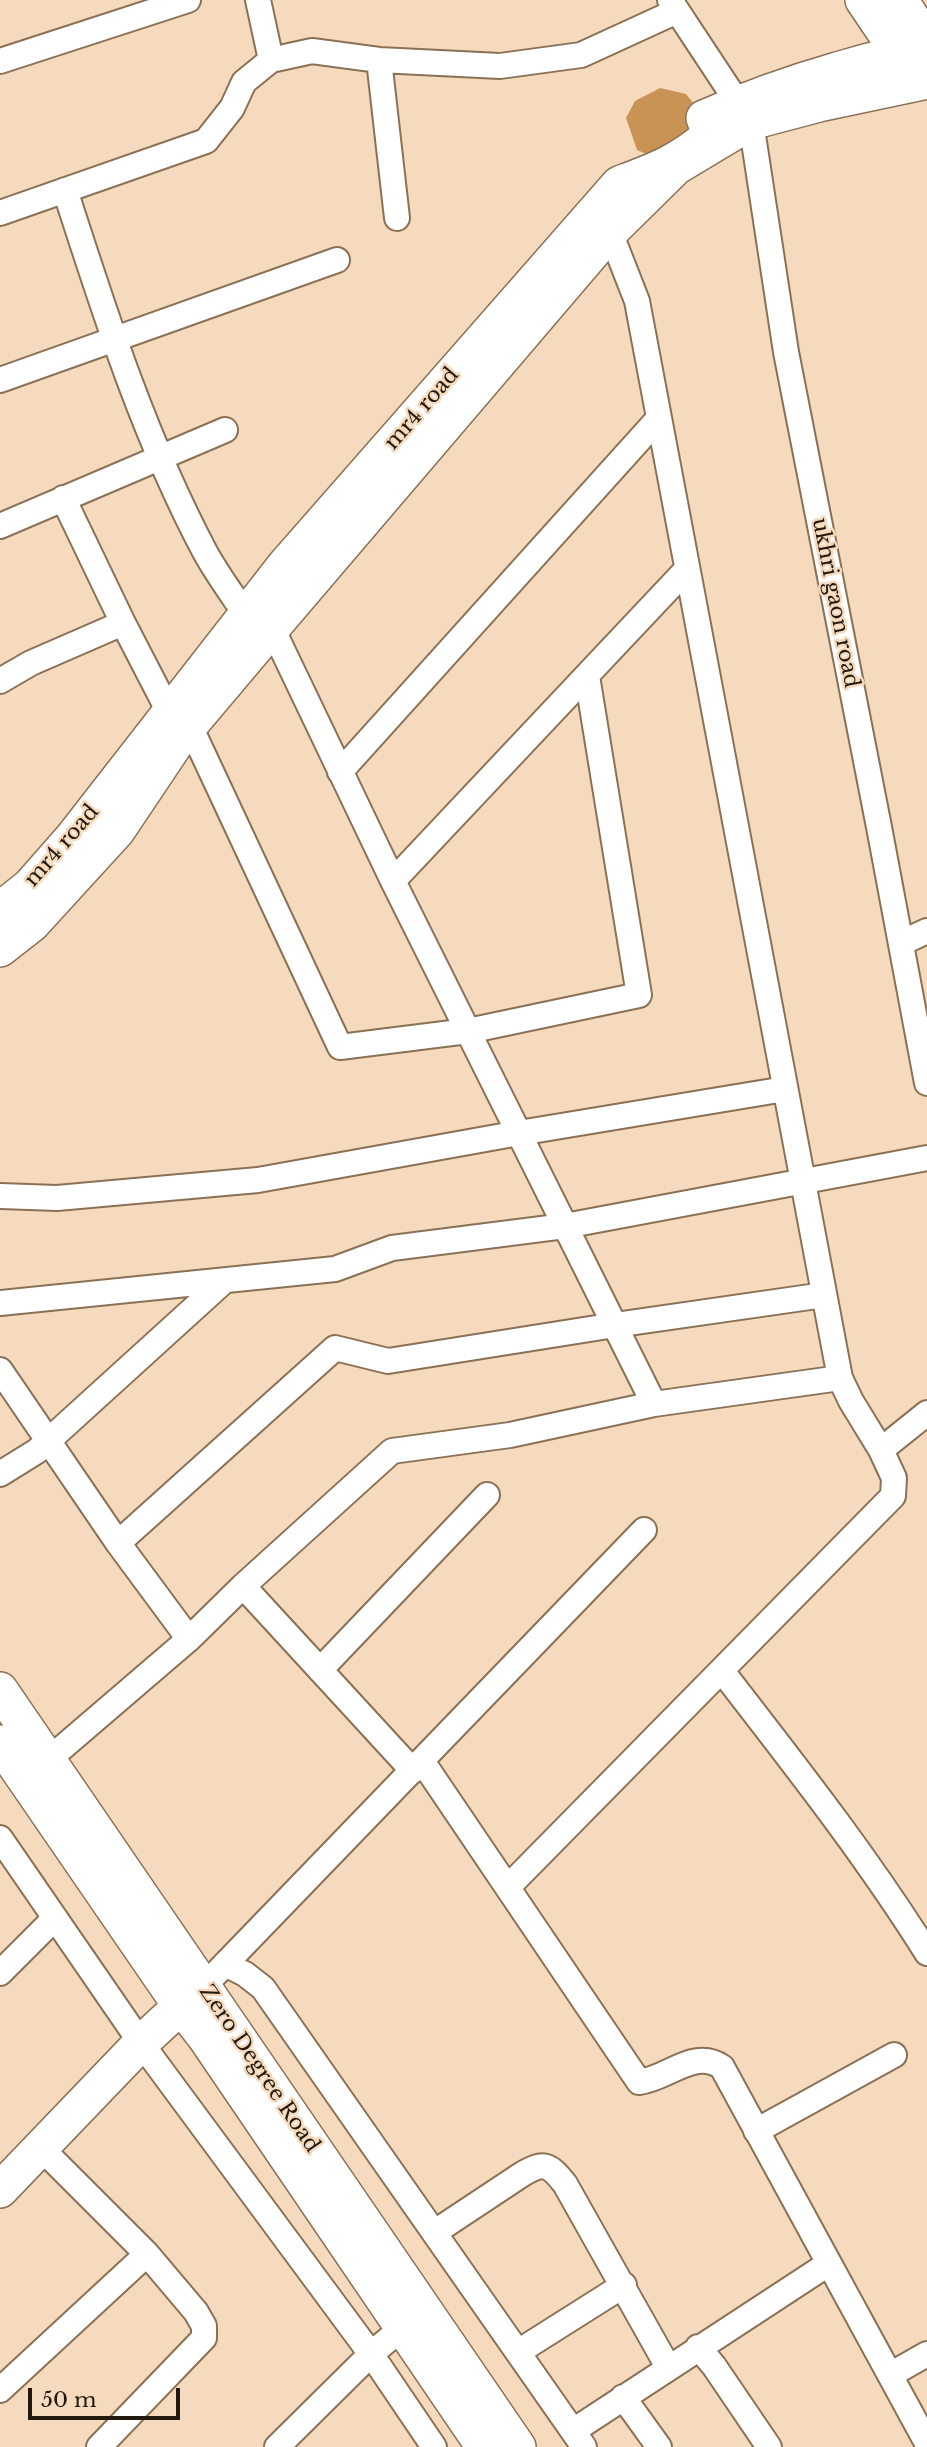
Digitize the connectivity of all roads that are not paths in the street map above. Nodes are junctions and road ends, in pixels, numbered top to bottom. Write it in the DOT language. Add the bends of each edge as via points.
graph roads {
  1 [pos="188,0"];
  2 [pos="258,0"];
  3 [pos="863,0"];
  4 [pos="900,0"];
  5 [pos="673,6"];
  6 [pos="271,60"];
  7 [pos="379,60"];
  8 [pos="0,61"];
  9 [pos="921,67"];
  10 [pos="744,113"];
  11 [pos="65,190"];
  12 [pos="0,213"];
  13 [pos="397,218"];
  14 [pos="610,232"];
  15 [pos="337,260"];
  16 [pos="113,339"];
  17 [pos="0,380"];
  18 [pos="659,418"];
  19 [pos="225,430"];
  20 [pos="159,458"];
  21 [pos="63,498"];
  22 [pos="0,526"];
  23 [pos="687,569"];
  24 [pos="259,621"];
  25 [pos="123,623"];
  26 [pos="587,676"];
  27 [pos="0,681"];
  28 [pos="180,719"];
  29 [pos="340,772"];
  30 [pos="393,881"];
  31 [pos="0,910"];
  32 [pos="927,930"];
  33 [pos="901,943"];
  34 [pos="0,949"];
  35 [pos="468,1031"];
  36 [pos="923,1039"];
  37 [pos="927,1083"];
  38 [pos="785,1089"];
  39 [pos="519,1133"];
  40 [pos="927,1158"];
  41 [pos="803,1180"];
  42 [pos="0,1196"];
  43 [pos="565,1226"];
  44 [pos="223,1282"];
  45 [pos="824,1294"];
  46 [pos="0,1303"];
  47 [pos="615,1325"];
  48 [pos="0,1370"];
  49 [pos="840,1378"];
  50 [pos="654,1404"];
  51 [pos="927,1413"];
  52 [pos="49,1440"];
  53 [pos="881,1450"];
  54 [pos="0,1474"];
  55 [pos="486,1495"];
  56 [pos="644,1530"];
  57 [pos="118,1543"];
  58 [pos="243,1586"];
  59 [pos="189,1639"];
  60 [pos="320,1670"];
  61 [pos="722,1671"];
  62 [pos="0,1690"];
  63 [pos="0,1743"];
  64 [pos="48,1760"];
  65 [pos="418,1766"];
  66 [pos="0,1838"];
  67 [pos="508,1887"];
  68 [pos="55,1918"];
  69 [pos="927,1953"];
  70 [pos="0,1973"];
  71 [pos="203,1985"];
  72 [pos="141,2043"];
  73 [pos="894,2055"];
  74 [pos="756,2131"];
  75 [pos="41,2148"];
  76 [pos="0,2190"];
  77 [pos="435,2232"];
  78 [pos="146,2254"];
  79 [pos="828,2264"];
  80 [pos="624,2285"];
  81 [pos="413,2318"];
  82 [pos="698,2347"];
  83 [pos="518,2352"];
  84 [pos="372,2354"];
  85 [pos="927,2354"];
  86 [pos="668,2367"];
  87 [pos="890,2375"];
  88 [pos="0,2390"];
  89 [pos="623,2397"];
  90 [pos="578,2439"];
  91 [pos="927,2443"];
  92 [pos="99,2447"];
  93 [pos="277,2447"];
  94 [pos="434,2447"];
  95 [pos="484,2447"];
  96 [pos="518,2447"];
  97 [pos="659,2447"];
  98 [pos="769,2447"];
  1 -- 8 [label="street"];
  2 -- 6 [label="street"];
  3 -- 9 [label="street"];
  4 -- 9 [label="street"];
  5 -- 7 [label="street" via="581,55 500,66"];
  5 -- 10 [label="street"];
  6 -- 7 [label="street" via="312,51"];
  6 -- 11 [label="street" via="244,82 232,108 206,141"];
  7 -- 13 [label="street"];
  9 -- 10 [label="street, mr4 road" via="819,104"];
  10 -- 14 [label="street, mr4 road" via="676,167"];
  10 -- 24 [label="street, mr4 road" via="704,118 710,135 692,151 619,184 293,556"];
  10 -- 33 [label="street, ukhri gaon road"];
  11 -- 12 [label="street"];
  11 -- 16 [label="street"];
  14 -- 18 [label="street" via="637,301"];
  14 -- 24 [label="street, mr4 road"];
  15 -- 16 [label="street"];
  16 -- 17 [label="street"];
  16 -- 20 [label="street"];
  18 -- 23 [label="street"];
  18 -- 29 [label="street"];
  19 -- 20 [label="street"];
  20 -- 21 [label="street"];
  20 -- 24 [label="street" via="206,554"];
  21 -- 22 [label="street"];
  21 -- 25 [label="street"];
  23 -- 26 [label="street"];
  23 -- 38 [label="street"];
  24 -- 28 [label="street, mr4 road"];
  24 -- 29 [label="street"];
  25 -- 27 [label="street"];
  25 -- 28 [label="street"];
  26 -- 30 [label="street"];
  26 -- 35 [label="street" via="639,995"];
  28 -- 31 [label="street, mr4 road" via="30,886"];
  28 -- 34 [label="street, mr4 road" via="117,831 32,924"];
  28 -- 35 [label="street" via="340,1047"];
  29 -- 30 [label="street"];
  30 -- 35 [label="street"];
  32 -- 33 [label="street"];
  33 -- 36 [label="street, ukhri gaon road"];
  35 -- 39 [label="street"];
  36 -- 37 [label="street, ukhri gaon road"];
  38 -- 39 [label="street"];
  38 -- 41 [label="street"];
  39 -- 42 [label="street" via="258,1180 57,1198"];
  39 -- 43 [label="street"];
  40 -- 41 [label="street"];
  41 -- 43 [label="street"];
  41 -- 45 [label="street"];
  43 -- 44 [label="street" via="393,1248 335,1269"];
  43 -- 47 [label="street"];
  44 -- 46 [label="street"];
  44 -- 52 [label="street"];
  45 -- 47 [label="street"];
  45 -- 49 [label="street"];
  47 -- 50 [label="street"];
  47 -- 57 [label="street" via="388,1361 335,1348"];
  48 -- 52 [label="street"];
  49 -- 50 [label="street"];
  49 -- 53 [label="street"];
  50 -- 58 [label="street" via="510,1435 392,1451"];
  51 -- 53 [label="street"];
  52 -- 54 [label="street"];
  52 -- 57 [label="street"];
  53 -- 61 [label="street" via="894,1478 893,1496"];
  55 -- 60 [label="street"];
  56 -- 65 [label="street"];
  57 -- 59 [label="street"];
  58 -- 59 [label="street"];
  58 -- 60 [label="street"];
  59 -- 64 [label="street"];
  60 -- 65 [label="street"];
  61 -- 67 [label="street"];
  61 -- 69 [label="street" via="822,1799"];
  62 -- 64 [label="street, Zero Degree Road"];
  63 -- 71 [label="street, Zero Degree Road"];
  64 -- 71 [label="street, Zero Degree Road"];
  65 -- 67 [label="street"];
  65 -- 71 [label="street"];
  66 -- 68 [label="street"];
  67 -- 74 [label="street" via="639,2082 658,2079 699,2059 712,2060 722,2067"];
  68 -- 70 [label="street"];
  68 -- 72 [label="street"];
  71 -- 72 [label="street"];
  71 -- 77 [label="street" via="245,1974 263,1988"];
  71 -- 81 [label="street, Zero Degree Road" via="205,2038"];
  72 -- 75 [label="street"];
  72 -- 84 [label="street"];
  73 -- 74 [label="street"];
  74 -- 79 [label="street"];
  75 -- 76 [label="street"];
  75 -- 78 [label="street"];
  77 -- 80 [label="street" via="536,2166 546,2166 565,2184"];
  77 -- 83 [label="street"];
  78 -- 88 [label="street"];
  78 -- 92 [label="street" via="196,2312 204,2326 204,2338"];
  79 -- 82 [label="street"];
  79 -- 87 [label="street"];
  80 -- 83 [label="street"];
  80 -- 86 [label="street"];
  81 -- 84 [label="street"];
  81 -- 95 [label="street, Zero Degree Road"];
  81 -- 96 [label="street, Zero Degree Road"];
  82 -- 86 [label="street"];
  82 -- 98 [label="street"];
  83 -- 90 [label="street"];
  84 -- 93 [label="street"];
  84 -- 94 [label="street"];
  85 -- 87 [label="street"];
  86 -- 89 [label="street"];
  87 -- 91 [label="street"];
  89 -- 90 [label="street"];
  89 -- 97 [label="street"];
}
